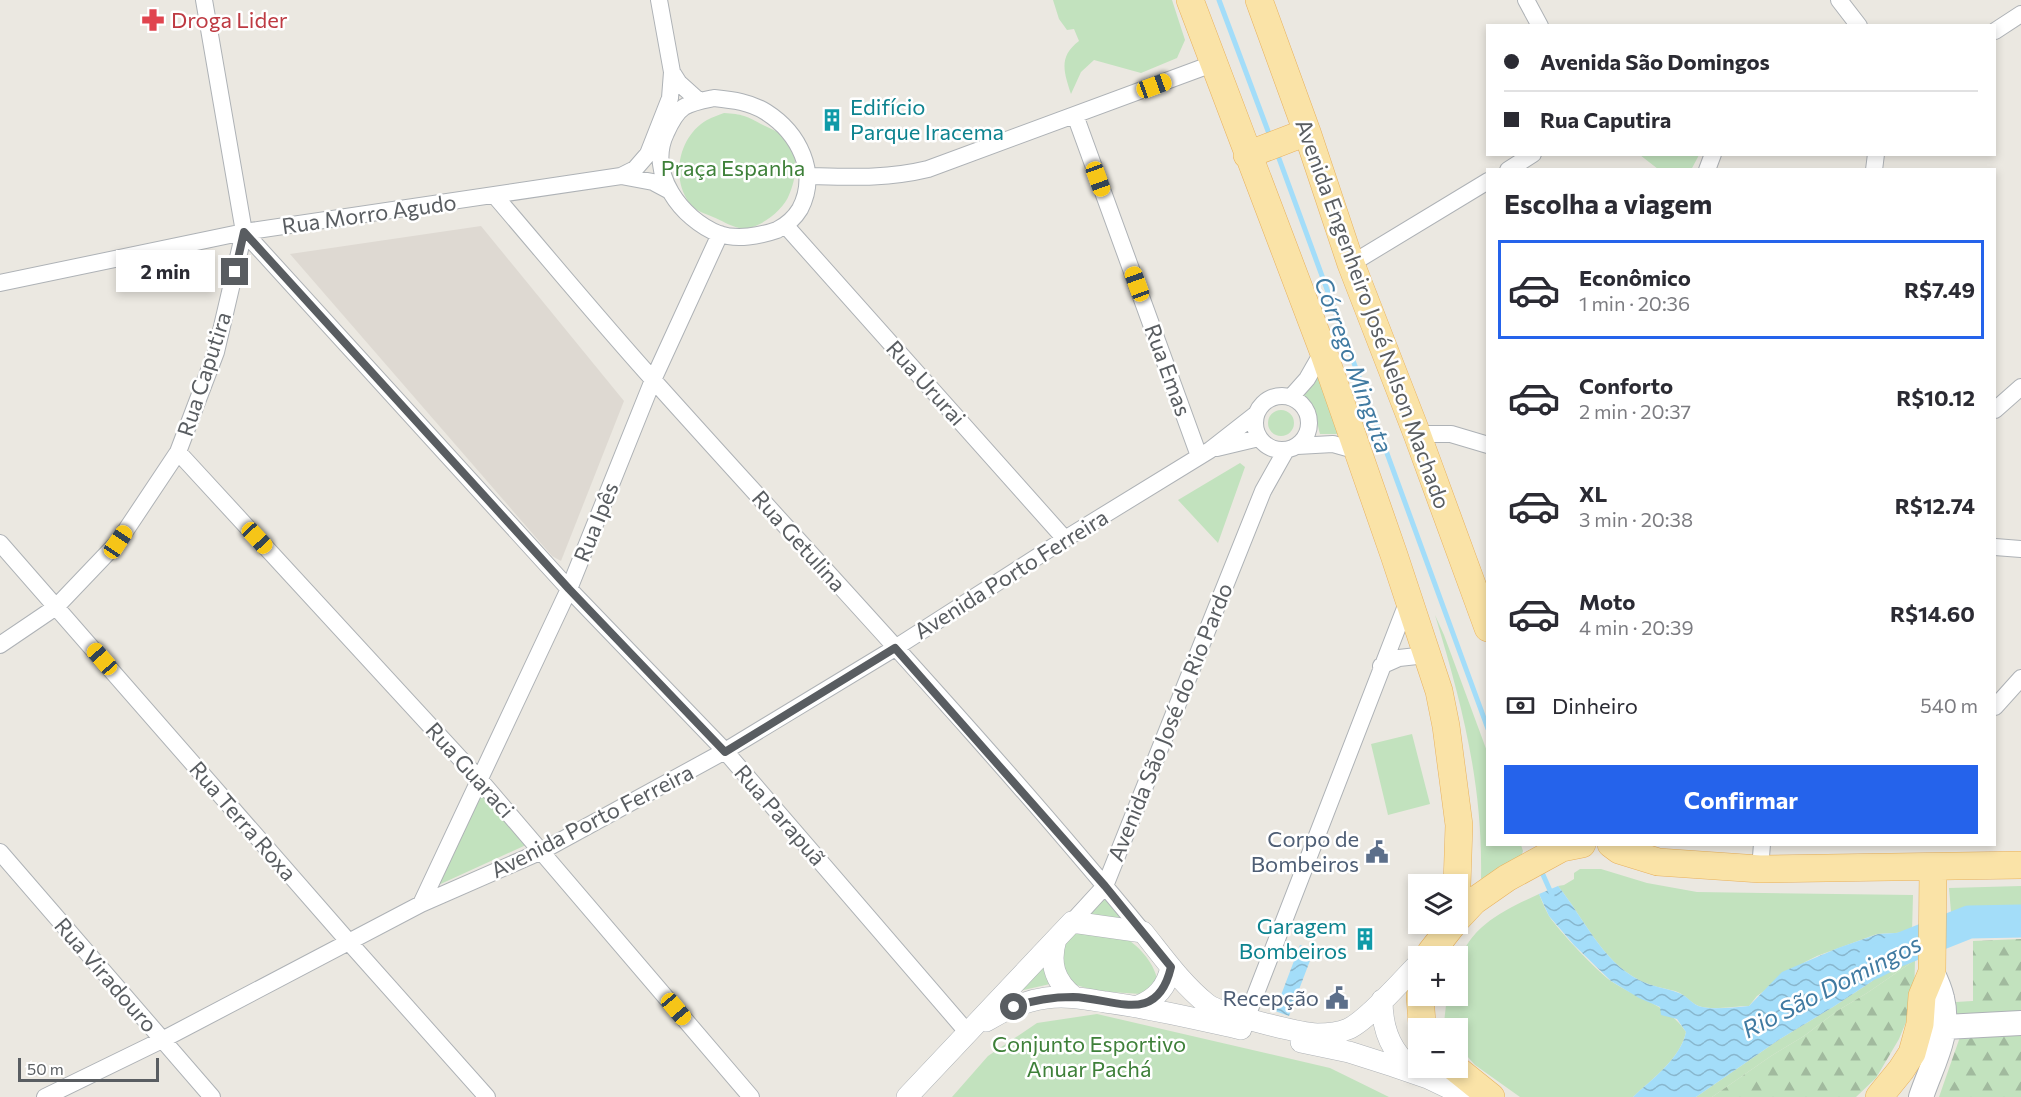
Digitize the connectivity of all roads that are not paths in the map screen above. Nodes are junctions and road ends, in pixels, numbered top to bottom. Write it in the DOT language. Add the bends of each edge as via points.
graph roads {
  1 [pos="204,0"];
  2 [pos="658,0"];
  3 [pos="1191,0"];
  4 [pos="1259,0"];
  5 [pos="1526,0"];
  6 [pos="1839,0"];
  7 [pos="2021,14"];
  8 [pos="1539,24"];
  9 [pos="1857,24"];
  10 [pos="1996,30"];
  11 [pos="1215,63"];
  12 [pos="672,72"];
  13 [pos="699,101"];
  14 [pos="1075,116"];
  15 [pos="1276,144"];
  16 [pos="1530,156"];
  17 [pos="1511,168"];
  18 [pos="621,176"];
  19 [pos="809,176"];
  20 [pos="1486,183"];
  21 [pos="668,190"];
  22 [pos="495,196"];
  23 [pos="786,226"];
  24 [pos="244,232"];
  25 [pos="720,234"];
  26 [pos="1351,264"];
  27 [pos="0,283"];
  28 [pos="1323,351"];
  29 [pos="653,380"];
  30 [pos="2021,387"];
  31 [pos="1291,397"];
  32 [pos="1996,409"];
  33 [pos="1256,414"];
  34 [pos="1417,434"];
  35 [pos="1486,444"];
  36 [pos="1278,445"];
  37 [pos="1358,451"];
  38 [pos="178,452"];
  39 [pos="1205,453"];
  40 [pos="1065,539"];
  41 [pos="0,543"];
  42 [pos="1996,547"];
  43 [pos="2021,549"];
  44 [pos="569,589"];
  45 [pos="1409,598"];
  46 [pos="56,607"];
  47 [pos="1486,623"];
  48 [pos="0,645"];
  49 [pos="895,648"];
  50 [pos="1426,655"];
  51 [pos="1382,666"];
  52 [pos="2021,678"];
  53 [pos="1996,706"];
  54 [pos="725,752"];
  55 [pos="480,780"];
  56 [pos="1576,846"];
  57 [pos="1615,847"];
  58 [pos="543,851"];
  59 [pos="0,852"];
  60 [pos="1761,857"];
  61 [pos="2021,866"];
  62 [pos="1457,874"];
  63 [pos="1933,881"];
  64 [pos="1105,886"];
  65 [pos="421,904"];
  66 [pos="1468,908"];
  67 [pos="1072,922"];
  68 [pos="1143,932"];
  69 [pos="1445,934"];
  70 [pos="1056,939"];
  71 [pos="348,941"];
  72 [pos="1435,946"];
  73 [pos="1171,967"];
  74 [pos="1932,972"];
  75 [pos="1408,975"];
  76 [pos="1074,997"];
  77 [pos="1382,1000"];
  78 [pos="1138,1006"];
  79 [pos="1246,1019"];
  80 [pos="2021,1023"];
  81 [pos="1945,1027"];
  82 [pos="968,1033"];
  83 [pos="162,1040"];
  84 [pos="1408,1065"];
  85 [pos="1408,1071"];
  86 [pos="1428,1078"];
  87 [pos="1467,1078"];
  88 [pos="1489,1096"];
  89 [pos="45,1097"];
  90 [pos="212,1097"];
  91 [pos="488,1097"];
  92 [pos="751,1097"];
  93 [pos="907,1097"];
  94 [pos="1879,1097"];
  95 [pos="1921,1097"];
  1 -- 24 [label="street, Rua Caputira"];
  2 -- 12 [label="street"];
  3 -- 11 [label="main road, Avenida Engenheiro José Nelson Machado"];
  4 -- 15 [label="main road, Avenida Engenheiro José Nelson Machado"];
  5 -- 8 [label="street"];
  6 -- 9 [label="street"];
  7 -- 10 [label="street"];
  11 -- 14 [label="street"];
  11 -- 15 [label="main road, Avenida Engenheiro José Nelson Machado"];
  12 -- 13 [label="street"];
  12 -- 18 [label="street" via="670,98 648,154 635,169"];
  13 -- 19 [label="street" via="732,100 767,112 789,132 806,162"];
  13 -- 21 [label="street" via="683,107 663,138 659,156"];
  14 -- 19 [label="street" via="906,174 877,178"];
  14 -- 39 [label="street, Rua Emas"];
  15 -- 26 [label="main road, Avenida Engenheiro José Nelson Machado"];
  15 -- 28 [label="main road, Avenida Engenheiro José Nelson Machado"];
  16 -- 17 [label="street"];
  18 -- 21 [label="street, Rua Morro Agudo" via="653,182"];
  18 -- 22 [label="street, Rua Morro Agudo"];
  19 -- 23 [label="street" via="803,202"];
  20 -- 26 [label="street"];
  21 -- 25 [label="street" via="701,224"];
  22 -- 24 [label="street, Rua Morro Agudo"];
  22 -- 29 [label="street, Rua Getulina"];
  23 -- 25 [label="street" via="753,236"];
  23 -- 40 [label="street, Rua Ururai"];
  24 -- 27 [label="street, Rua Morro Agudo"];
  24 -- 38 [label="street, Rua Caputira" via="216,352"];
  24 -- 44 [label="street, Rua Parapuã"];
  25 -- 29 [label="street, Rua Ipês"];
  26 -- 34 [label="main road, Avenida Engenheiro José Nelson Machado"];
  28 -- 31 [label="street"];
  28 -- 37 [label="main road, Avenida Engenheiro José Nelson Machado"];
  29 -- 44 [label="street, Rua Ipês"];
  29 -- 49 [label="street, Rua Getulina"];
  30 -- 32 [label="street"];
  31 -- 33 [label="street" via="1282,395 1266,400"];
  31 -- 36 [label="street" via="1306,410 1309,430 1304,439"];
  33 -- 36 [label="street" via="1255,426"];
  33 -- 39 [label="street, Avenida Porto Ferreira"];
  34 -- 35 [label="street" via="1451,434"];
  34 -- 47 [label="main road, Avenida Engenheiro José Nelson Machado"];
  36 -- 37 [label="street, Avenida Porto Ferreira" via="1333,444"];
  36 -- 39 [label="street, Avenida Porto Ferreira"];
  36 -- 64 [label="street, Avenida São José do Rio Pardo"];
  37 -- 45 [label="main road, Avenida Engenheiro José Nelson Machado"];
  38 -- 46 [label="street, Rua Caputira" via="118,542"];
  38 -- 55 [label="street, Rua Guaraci"];
  39 -- 40 [label="street, Avenida Porto Ferreira"];
  40 -- 49 [label="street, Avenida Porto Ferreira"];
  41 -- 46 [label="street, Rua Terra Roxa"];
  42 -- 43 [label="street"];
  44 -- 54 [label="street, Rua Parapuã"];
  44 -- 55 [label="street, Rua Ipês"];
  45 -- 50 [label="main road, Avenida Engenheiro José Nelson Machado"];
  45 -- 51 [label="street"];
  46 -- 48 [label="street, Rua Caputira"];
  46 -- 71 [label="street, Rua Terra Roxa"];
  49 -- 54 [label="street, Avenida Porto Ferreira"];
  49 -- 64 [label="street, Rua Getulina"];
  50 -- 51 [label="street" via="1399,658"];
  50 -- 62 [label="main road, Avenida Engenheiro José Nelson Machado" via="1439,691 1452,770 1459,825"];
  51 -- 79 [label="street"];
  52 -- 53 [label="street"];
  54 -- 58 [label="street, Avenida Porto Ferreira"];
  54 -- 82 [label="street, Rua Parapuã"];
  55 -- 58 [label="street, Rua Guaraci"];
  55 -- 65 [label="street, Rua Ipês"];
  56 -- 57 [label="main road"];
  56 -- 66 [label="main road" via="1507,879"];
  57 -- 60 [label="main road" via="1658,862"];
  58 -- 65 [label="street, Avenida Porto Ferreira"];
  58 -- 92 [label="street, Rua Guaraci"];
  59 -- 83 [label="street, Rua Viradouro"];
  60 -- 63 [label="main road"];
  61 -- 63 [label="main road"];
  63 -- 74 [label="main road"];
  64 -- 67 [label="street, Avenida São José do Rio Pardo"];
  64 -- 68 [label="street, Rua Getulina"];
  65 -- 71 [label="street, Avenida Porto Ferreira"];
  67 -- 68 [label="street"];
  67 -- 70 [label="street, Avenida São José do Rio Pardo"];
  68 -- 73 [label="street"];
  69 -- 72 [label="main road"];
  70 -- 76 [label="street" via="1052,951 1056,978"];
  70 -- 82 [label="street, Avenida São José do Rio Pardo"];
  71 -- 83 [label="street, Avenida Porto Ferreira"];
  71 -- 91 [label="street, Rua Terra Roxa"];
  73 -- 78 [label="street" via="1160,992"];
  73 -- 79 [label="street" via="1209,1006"];
  74 -- 81 [label="main road" via="1942,999"];
  74 -- 94 [label="main road" via="1922,996 1912,1053"];
  75 -- 77 [label="street"];
  76 -- 78 [label="street"];
  76 -- 82 [label="street" via="1026,1003 1002,1012"];
  77 -- 79 [label="street" via="1349,1028 1332,1033 1314,1034"];
  77 -- 84 [label="street" via="1384,1026 1393,1048"];
  78 -- 85 [label="street" via="1349,1052"];
  80 -- 81 [label="main road"];
  81 -- 95 [label="main road"];
  82 -- 93 [label="street, Avenida São José do Rio Pardo"];
  83 -- 89 [label="street, Avenida Porto Ferreira"];
  83 -- 90 [label="street, Rua Viradouro"];
  86 -- 88 [label="street" via="1455,1091"];
  87 -- 88 [label="main road"];
}
